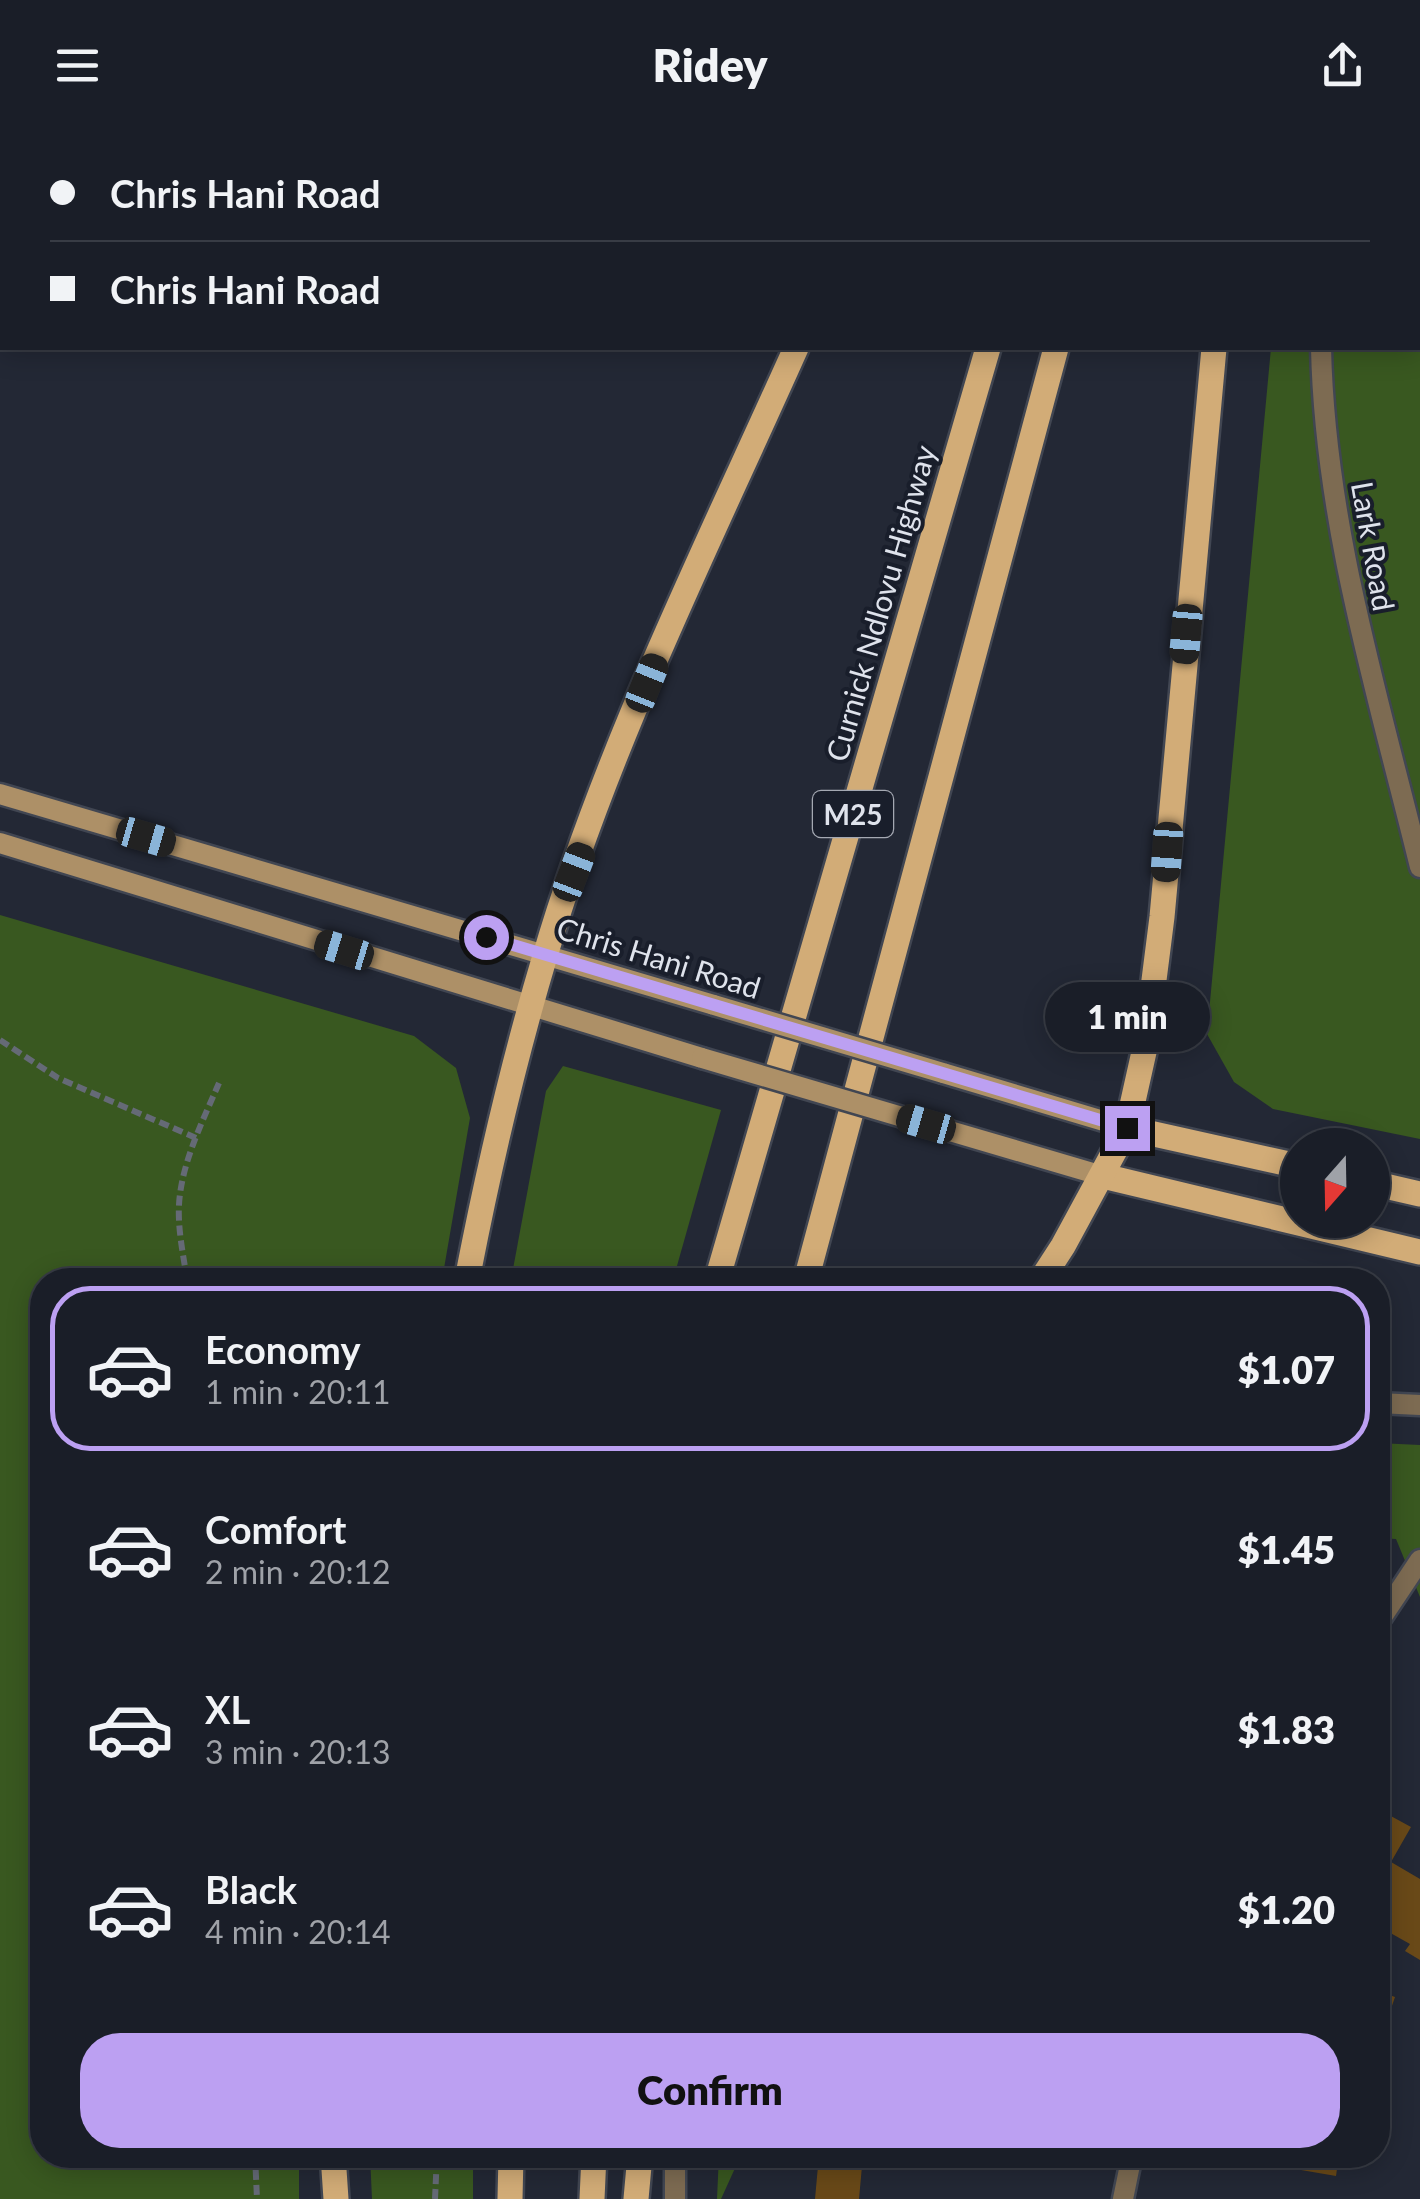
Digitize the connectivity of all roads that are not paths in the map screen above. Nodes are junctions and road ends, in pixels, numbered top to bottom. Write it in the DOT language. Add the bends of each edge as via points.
graph roads {
  1 [pos="795,350"];
  2 [pos="987,350"];
  3 [pos="1055,350"];
  4 [pos="1214,350"];
  5 [pos="1321,350"];
  6 [pos="0,794"];
  7 [pos="0,843"];
  8 [pos="1420,866"];
  9 [pos="545,954"];
  10 [pos="531,1007"];
  11 [pos="1127,1128"];
  12 [pos="1280,1162"];
  13 [pos="1103,1176"];
  14 [pos="1390,1187"];
  15 [pos="1420,1194"];
  16 [pos="1420,1252"];
  17 [pos="469,1268"];
  18 [pos="721,1268"];
  19 [pos="809,1268"];
  20 [pos="1048,1268"];
  21 [pos="1390,1404"];
  22 [pos="1420,1406"];
  23 [pos="1420,1560"];
  24 [pos="1390,1605"];
  25 [pos="334,2168"];
  26 [pos="511,2168"];
  27 [pos="593,2168"];
  28 [pos="639,2168"];
  29 [pos="675,2168"];
  30 [pos="1129,2168"];
  31 [pos="336,2199"];
  32 [pos="510,2199"];
  33 [pos="592,2199"];
  34 [pos="636,2199"];
  35 [pos="676,2199"];
  36 [pos="1123,2199"];
  1 -- 9 [label="main road" via="658,654"];
  2 -- 18 [label="main road, Curnick Ndlovu Highway / M25"];
  3 -- 19 [label="main road, M25"];
  4 -- 11 [label="main road" via="1162,918"];
  5 -- 8 [label="street, Lark Road" via="1332,486 1356,618"];
  6 -- 9 [label="main road, Chris Hani Road"];
  7 -- 10 [label="main road"];
  9 -- 10 [label="main road"];
  9 -- 11 [label="main road, Chris Hani Road, bridge"];
  10 -- 13 [label="main road, bridge"];
  10 -- 17 [label="main road"];
  11 -- 12 [label="main road"];
  11 -- 13 [label="main road"];
  13 -- 16 [label="main road"];
  13 -- 20 [label="main road"];
  14 -- 15 [label="main road"];
  21 -- 22 [label="street"];
  23 -- 24 [label="street"];
  25 -- 31 [label="main road"];
  26 -- 32 [label="main road"];
  27 -- 33 [label="main road"];
  28 -- 34 [label="main road"];
  29 -- 35 [label="street"];
  30 -- 36 [label="street"];
}
